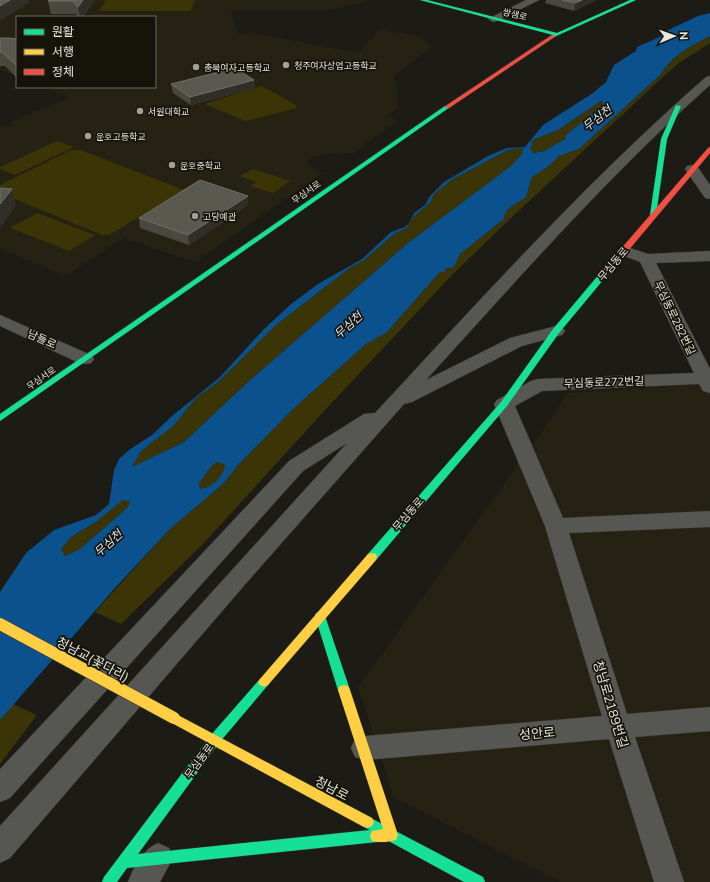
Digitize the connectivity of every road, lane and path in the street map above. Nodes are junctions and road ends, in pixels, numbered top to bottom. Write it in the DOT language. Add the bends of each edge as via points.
graph roads {
  1 [pos="422,0"];
  2 [pos="534,0"];
  3 [pos="634,0"];
  4 [pos="493,19"];
  5 [pos="556,34"];
  6 [pos="710,79"];
  7 [pos="678,106"];
  8 [pos="710,149"];
  9 [pos="692,169"];
  10 [pos="710,195"];
  11 [pos="653,216"];
  12 [pos="624,251"];
  13 [pos="710,256"];
  14 [pos="646,259"];
  15 [pos="0,320"];
  16 [pos="556,331"];
  17 [pos="85,358"];
  18 [pos="708,381"];
  19 [pos="394,403"];
  20 [pos="504,404"];
  21 [pos="0,418"];
  22 [pos="710,519"];
  23 [pos="556,526"];
  24 [pos="320,616"];
  25 [pos="0,624"];
  26 [pos="174,718"];
  27 [pos="710,719"];
  28 [pos="618,726"];
  29 [pos="215,739"];
  30 [pos="364,748"];
  31 [pos="0,789"];
  32 [pos="391,835"];
  33 [pos="0,848"];
  34 [pos="142,868"];
  35 [pos="109,882"];
  36 [pos="478,882"];
  37 [pos="669,882"];
  1 -- 4 [label="street, 쌍샘로"];
  2 -- 4 [label="street"];
  3 -- 5 [label="street, 무심서로"];
  4 -- 5 [label="street, 쌍샘로"];
  5 -- 17 [label="street, 무심서로" via="382,150"];
  6 -- 7 [label="street"];
  7 -- 11 [label="street" via="664,139"];
  7 -- 19 [label="street" via="569,217"];
  8 -- 9 [label="street, 무심동로"];
  9 -- 10 [label="street"];
  9 -- 11 [label="street, 무심동로"];
  11 -- 12 [label="street, 무심동로"];
  12 -- 14 [label="street"];
  12 -- 16 [label="street, 무심동로"];
  13 -- 14 [label="street"];
  14 -- 18 [label="street, 무심동로282번길"];
  15 -- 17 [label="street, 남들로"];
  16 -- 19 [label="street" via="516,342"];
  16 -- 20 [label="street, 무심동로"];
  17 -- 21 [label="street, 무심서로"];
  18 -- 20 [label="street, 무심동로272번길" via="538,385"];
  19 -- 31 [label="street" via="296,466"];
  19 -- 33 [label="street" via="257,554"];
  20 -- 23 [label="street, 청남로2189번길"];
  20 -- 24 [label="street, 무심동로"];
  22 -- 23 [label="street"];
  23 -- 28 [label="street, 청남로2189번길"];
  24 -- 29 [label="street, 무심동로"];
  24 -- 30 [label="street"];
  25 -- 26 [label="street, 청남교(꽃다리), bridge"];
  26 -- 29 [label="street, 청남로"];
  27 -- 28 [label="street, 성안로"];
  28 -- 30 [label="street, 성안로"];
  28 -- 37 [label="street, 청남로2189번길"];
  29 -- 32 [label="street, 청남로"];
  29 -- 34 [label="street, 무심동로"];
  30 -- 32 [label="street"];
  32 -- 34 [label="street"];
  32 -- 36 [label="street, 청남로"];
  34 -- 35 [label="street, 무심동로"];
}
